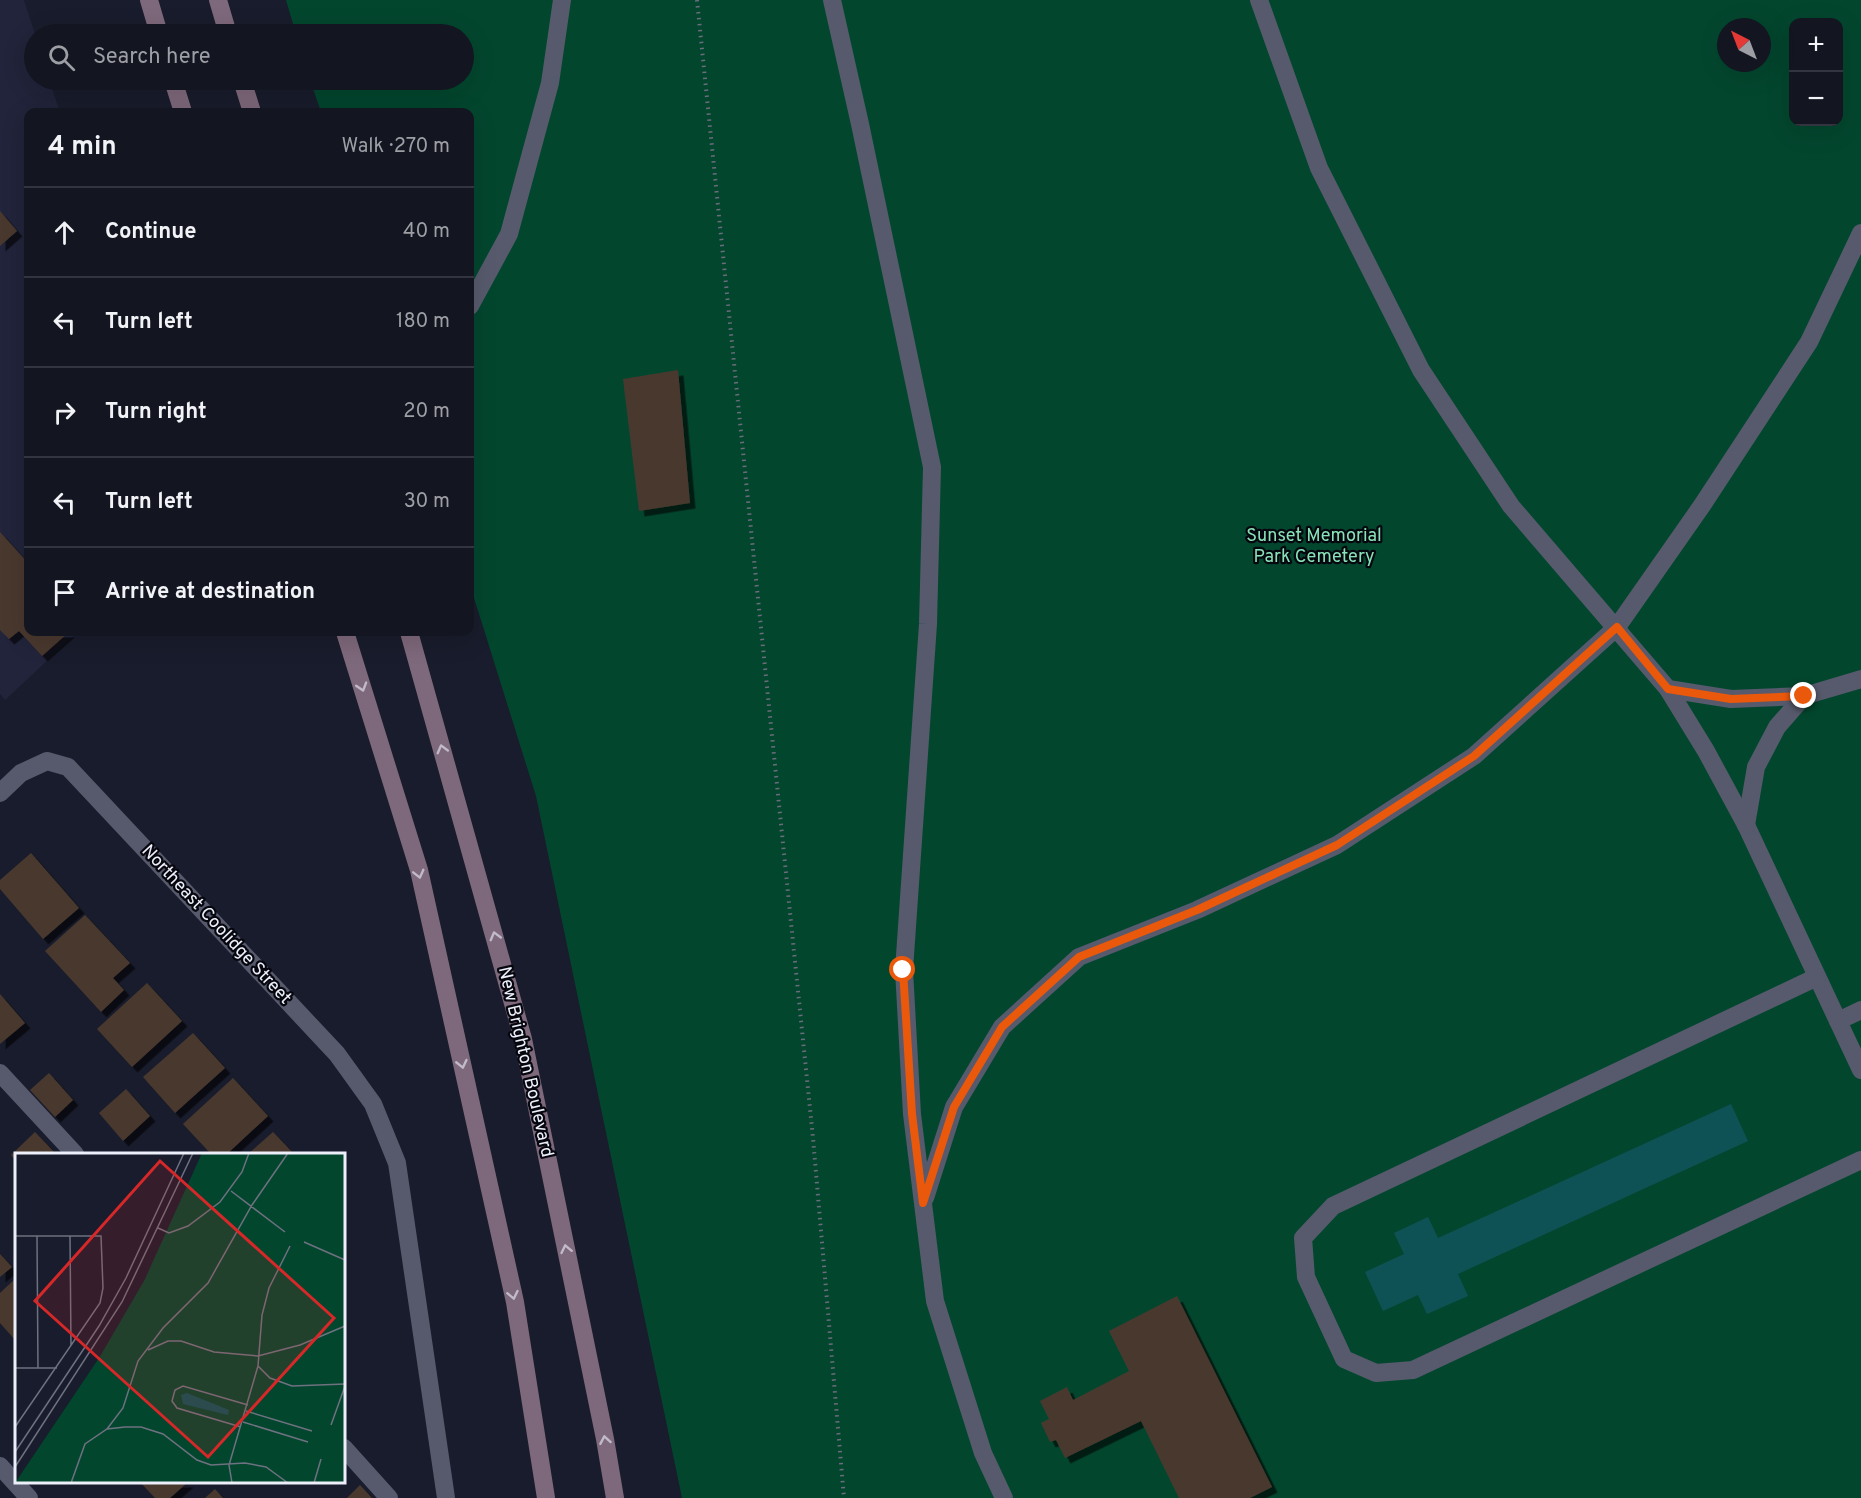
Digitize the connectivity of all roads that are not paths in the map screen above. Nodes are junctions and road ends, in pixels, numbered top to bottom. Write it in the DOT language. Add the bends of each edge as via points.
graph roads {
  1 [pos="149,0"];
  2 [pos="218,0"];
  3 [pos="562,0"];
  4 [pos="832,0"];
  5 [pos="1260,0"];
  6 [pos="156,24"];
  7 [pos="225,24"];
  8 [pos="176,90"];
  9 [pos="245,90"];
  10 [pos="182,108"];
  11 [pos="251,108"];
  12 [pos="1861,232"];
  13 [pos="474,299"];
  14 [pos="1617,627"];
  15 [pos="346,636"];
  16 [pos="410,636"];
  17 [pos="1861,679"];
  18 [pos="1668,689"];
  19 [pos="1804,696"];
  20 [pos="0,793"];
  21 [pos="1746,825"];
  22 [pos="1817,977"];
  23 [pos="1861,1010"];
  24 [pos="1838,1021"];
  25 [pos="1861,1070"];
  26 [pos="0,1073"];
  27 [pos="73,1153"];
  28 [pos="1861,1160"];
  29 [pos="923,1203"];
  30 [pos="345,1449"];
  31 [pos="0,1466"];
  32 [pos="15,1483"];
  33 [pos="15,1483"];
  34 [pos="29,1498"];
  35 [pos="389,1498"];
  36 [pos="446,1498"];
  37 [pos="546,1498"];
  38 [pos="615,1498"];
  39 [pos="1004,1498"];
  1 -- 6 [label="main road"];
  2 -- 7 [label="main road"];
  3 -- 13 [label="street" via="550,83 509,234"];
  4 -- 29 [label="street" via="932,467 928,624 903,970 912,1114"];
  5 -- 14 [label="street" via="1319,168 1421,370 1511,506"];
  8 -- 10 [label="main road"];
  9 -- 11 [label="main road"];
  12 -- 14 [label="street" via="1809,342"];
  14 -- 18 [label="street"];
  14 -- 29 [label="street" via="1474,756 1337,845 1197,910 1079,957 1002,1027 954,1107"];
  15 -- 37 [label="main road, one-way" via="419,870 515,1302"];
  38 -- 16 [label="main road, New Brighton Boulevard, one-way" via="523,1039"];
  17 -- 19 [label="street"];
  18 -- 19 [label="street" via="1731,699"];
  18 -- 21 [label="street"];
  19 -- 21 [label="street" via="1777,727 1756,767"];
  20 -- 36 [label="street, Northeast Coolidge Street" via="21,773 46,761 68,767 337,1054 373,1104 397,1163"];
  21 -- 22 [label="street"];
  22 -- 24 [label="street"];
  22 -- 28 [label="street" via="1333,1206 1303,1238 1306,1277 1344,1359 1376,1373 1413,1370"];
  23 -- 24 [label="street"];
  24 -- 25 [label="street"];
  26 -- 27 [label="street"];
  29 -- 39 [label="street" via="935,1301 983,1453"];
  30 -- 35 [label="street"];
  31 -- 33 [label="street"];
  32 -- 34 [label="street"];
}
